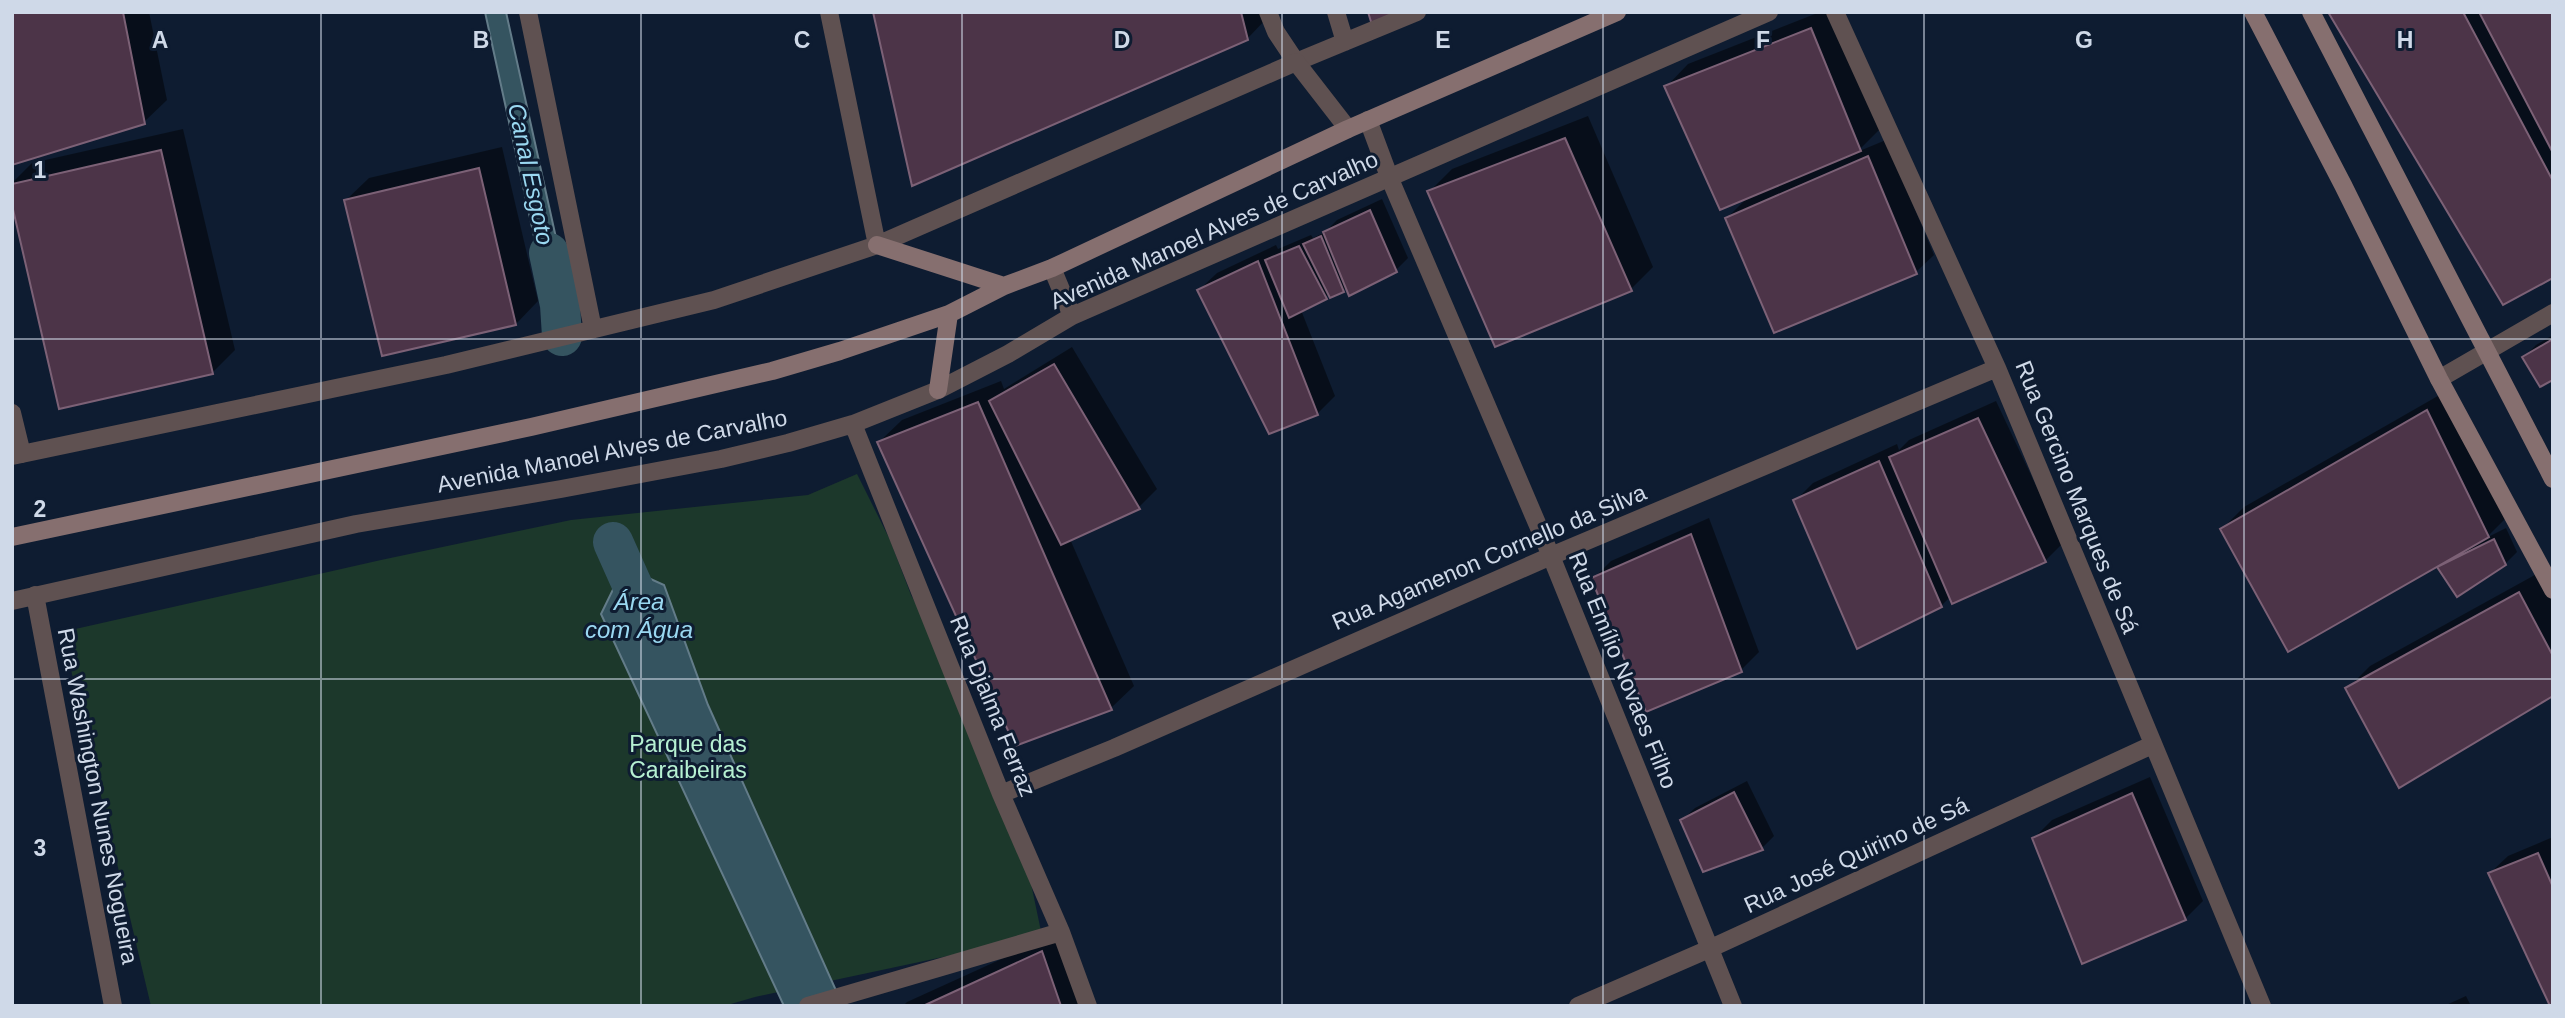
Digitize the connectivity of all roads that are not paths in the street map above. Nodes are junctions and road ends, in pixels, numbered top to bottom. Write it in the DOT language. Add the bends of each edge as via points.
graph roads {
  1 [pos="528,12"];
  2 [pos="830,12"];
  3 [pos="1268,12"];
  4 [pos="1336,12"];
  5 [pos="1418,12"];
  6 [pos="1617,12"];
  7 [pos="1769,12"];
  8 [pos="1835,12"];
  9 [pos="2253,12"];
  10 [pos="2311,12"];
  11 [pos="1345,42"];
  12 [pos="1296,62"];
  13 [pos="1368,120"];
  14 [pos="1348,129"];
  15 [pos="1390,179"];
  16 [pos="877,245"];
  17 [pos="1052,268"];
  18 [pos="1004,286"];
  19 [pos="2553,313"];
  20 [pos="949,314"];
  21 [pos="1072,316"];
  22 [pos="593,329"];
  23 [pos="2487,351"];
  24 [pos="1997,368"];
  25 [pos="2439,379"];
  26 [pos="938,390"];
  27 [pos="12,413"];
  28 [pos="853,424"];
  29 [pos="17,455"];
  30 [pos="2553,479"];
  31 [pos="12,537"];
  32 [pos="1551,556"];
  33 [pos="2552,585"];
  34 [pos="35,595"];
  35 [pos="12,600"];
  36 [pos="2152,745"];
  37 [pos="1001,794"];
  38 [pos="1061,932"];
  39 [pos="1709,949"];
  40 [pos="113,1006"];
  41 [pos="808,1006"];
  42 [pos="1088,1006"];
  43 [pos="1578,1006"];
  44 [pos="1733,1006"];
  45 [pos="2262,1006"];
  1 -- 22 [label="street"];
  2 -- 16 [label="street"];
  3 -- 12 [label="street"];
  4 -- 11 [label="street"];
  5 -- 11 [label="street"];
  6 -- 13 [label="main road, Avenida Manoel Alves de Carvalho"];
  7 -- 15 [label="street, Avenida Manoel Alves de Carvalho"];
  8 -- 24 [label="street, Rua Gercino Marques de Sá"];
  9 -- 25 [label="main road"];
  10 -- 23 [label="main road"];
  11 -- 12 [label="street"];
  12 -- 14 [label="street"];
  12 -- 16 [label="street"];
  13 -- 14 [label="main road, Avenida Manoel Alves de Carvalho"];
  13 -- 15 [label="street, Rua Emílio Novaes Filho"];
  14 -- 17 [label="main road, Avenida Manoel Alves de Carvalho"];
  15 -- 21 [label="street, Avenida Manoel Alves de Carvalho"];
  15 -- 32 [label="street, Rua Emílio Novaes Filho"];
  16 -- 18 [label="main road"];
  16 -- 22 [label="street" via="736,294"];
  17 -- 18 [label="main road, Avenida Manoel Alves de Carvalho"];
  17 -- 21 [label="street"];
  18 -- 20 [label="main road, Avenida Manoel Alves de Carvalho"];
  19 -- 23 [label="street"];
  20 -- 26 [label="main road"];
  20 -- 31 [label="main road, Avenida Manoel Alves de Carvalho" via="772,371"];
  21 -- 26 [label="street, Avenida Manoel Alves de Carvalho"];
  22 -- 29 [label="street" via="446,365"];
  23 -- 25 [label="street"];
  23 -- 30 [label="main road"];
  24 -- 32 [label="street, Rua Agamenon Cornello da Silva"];
  24 -- 36 [label="street, Rua Gercino Marques de Sá"];
  25 -- 33 [label="main road"];
  26 -- 28 [label="street, Avenida Manoel Alves de Carvalho"];
  27 -- 29 [label="street"];
  28 -- 34 [label="street, Avenida Manoel Alves de Carvalho" via="721,459 356,524"];
  28 -- 37 [label="street, Rua Djalma Ferraz"];
  32 -- 37 [label="street, Rua Agamenon Cornello da Silva"];
  32 -- 39 [label="street, Rua Emílio Novaes Filho"];
  34 -- 35 [label="street, Avenida Manoel Alves de Carvalho"];
  34 -- 40 [label="street, Rua Washington Nunes Nogueira"];
  36 -- 39 [label="street, Rua José Quirino de Sá"];
  36 -- 45 [label="street, Rua Gercino Marques de Sá"];
  37 -- 38 [label="street, Rua Djalma Ferraz"];
  38 -- 41 [label="street"];
  38 -- 42 [label="street, Rua Djalma Ferraz"];
  39 -- 43 [label="street, Rua José Quirino de Sá"];
  39 -- 44 [label="street, Rua Emílio Novaes Filho"];
}
